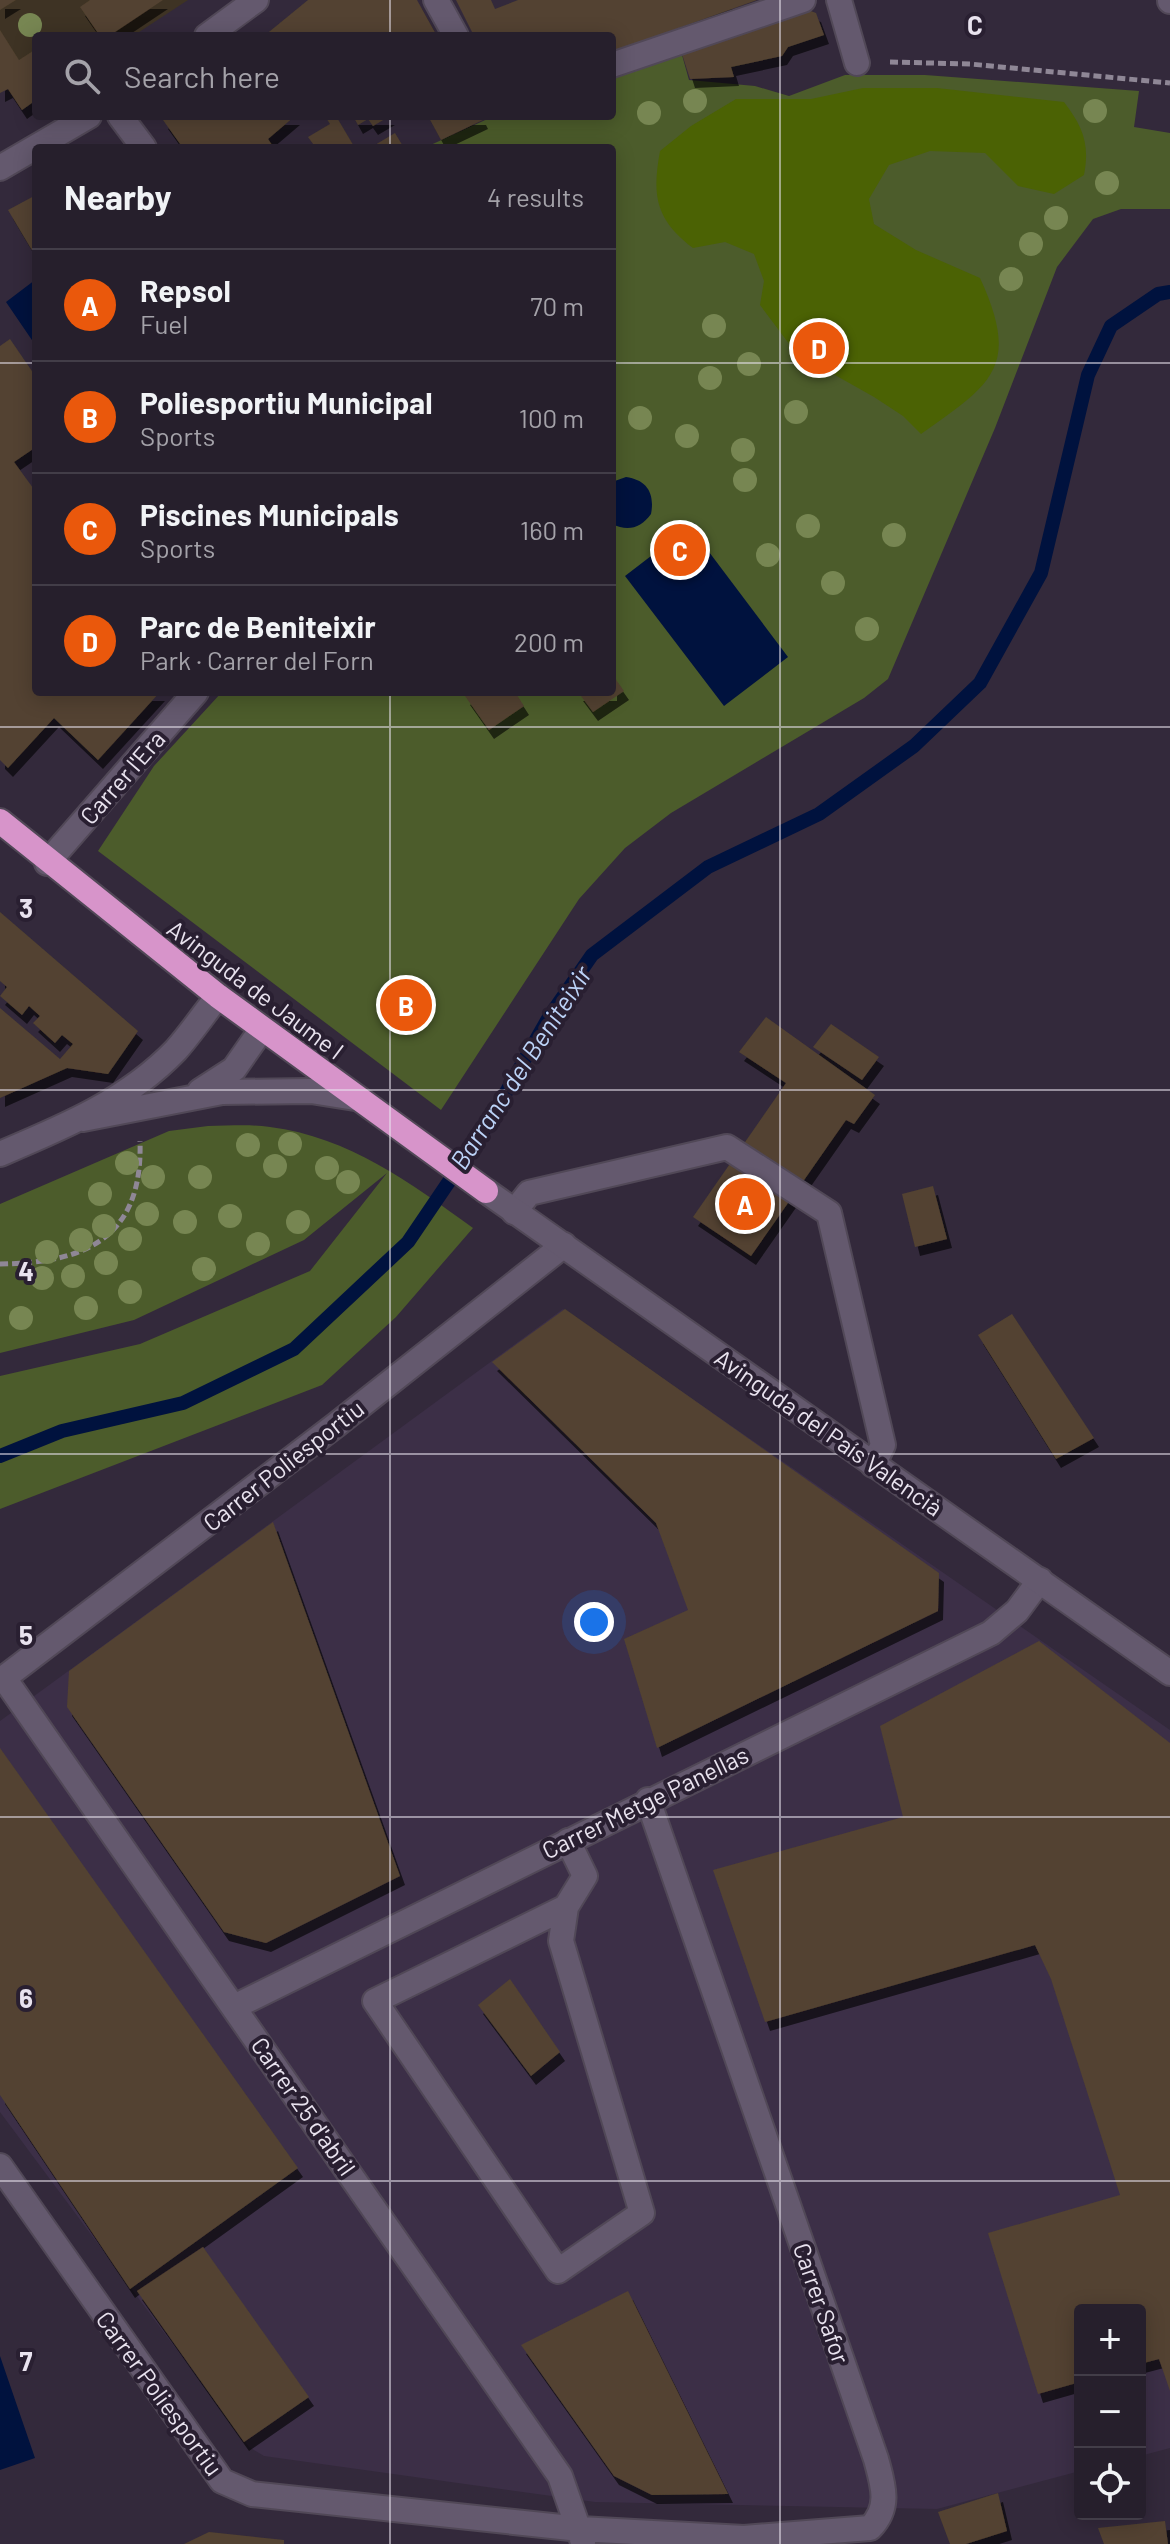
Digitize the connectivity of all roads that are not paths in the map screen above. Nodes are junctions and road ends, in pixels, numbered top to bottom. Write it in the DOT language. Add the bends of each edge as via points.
graph roads {
  1 [pos="256,0"];
  2 [pos="436,0"];
  3 [pos="803,0"];
  4 [pos="839,0"];
  5 [pos="212,32"];
  6 [pos="454,32"];
  7 [pos="857,63"];
  8 [pos="616,64"];
  9 [pos="82,120"];
  10 [pos="123,120"];
  11 [pos="41,144"];
  12 [pos="141,144"];
  13 [pos="32,149"];
  14 [pos="0,168"];
  15 [pos="193,696"];
  16 [pos="0,821"];
  17 [pos="47,863"];
  18 [pos="218,996"];
  19 [pos="262,1029"];
  20 [pos="187,1097"];
  21 [pos="355,1098"];
  22 [pos="83,1119"];
  23 [pos="0,1154"];
  24 [pos="486,1191"];
  25 [pos="514,1212"];
  26 [pos="564,1245"];
  27 [pos="873,1465"];
  28 [pos="1040,1580"];
  29 [pos="1170,1673"];
  30 [pos="2,1679"];
  31 [pos="648,1800"];
  32 [pos="568,1841"];
  33 [pos="566,1907"];
  34 [pos="236,2006"];
  35 [pos="0,2166"];
  36 [pos="582,2536"];
  1 -- 5 [label="street"];
  2 -- 6 [label="street"];
  3 -- 8 [label="street"];
  4 -- 7 [label="street"];
  9 -- 11 [label="street"];
  10 -- 12 [label="street"];
  13 -- 14 [label="street"];
  15 -- 17 [label="street, Carrer l'Era"];
  16 -- 17 [label="highway, Avinguda de Jaume I"];
  17 -- 18 [label="highway, Avinguda de Jaume I"];
  18 -- 19 [label="highway, Avinguda de Jaume I"];
  18 -- 22 [label="street" via="175,1050"];
  19 -- 20 [label="street" via="234,1069"];
  19 -- 21 [label="highway, Avinguda de Jaume I"];
  20 -- 21 [label="street" via="269,1090"];
  20 -- 22 [label="street"];
  21 -- 24 [label="highway, Avinguda de Jaume I"];
  22 -- 23 [label="street"];
  24 -- 25 [label="street, Avinguda del País Valencià"];
  25 -- 26 [label="street, Avinguda del País Valencià"];
  25 -- 27 [label="street" via="529,1193 727,1147 829,1213 883,1445"];
  26 -- 27 [label="street, Avinguda del País Valencià"];
  26 -- 30 [label="street, Carrer Poliesportiu"];
  27 -- 28 [label="street, Avinguda del País Valencià"];
  28 -- 29 [label="street, Avinguda del País Valencià"];
  28 -- 31 [label="street, Carrer Metge Panellas" via="1017,1611 991,1633"];
  30 -- 34 [label="street, Carrer 25 d'abril"];
  31 -- 32 [label="street, Carrer Metge Panellas"];
  31 -- 36 [label="street, Carrer Safor" via="885,2493 881,2517 870,2528 744,2538"];
  32 -- 33 [label="street" via="585,1876"];
  32 -- 34 [label="street, Carrer Metge Panellas"];
  33 -- 33 [label="street" via="375,2001 558,2271 642,2213 561,1941"];
  34 -- 36 [label="street, Carrer 25 d'abril" via="560,2476"];
  35 -- 36 [label="street, Carrer Poliesportiu" via="222,2481 252,2494"];
}
